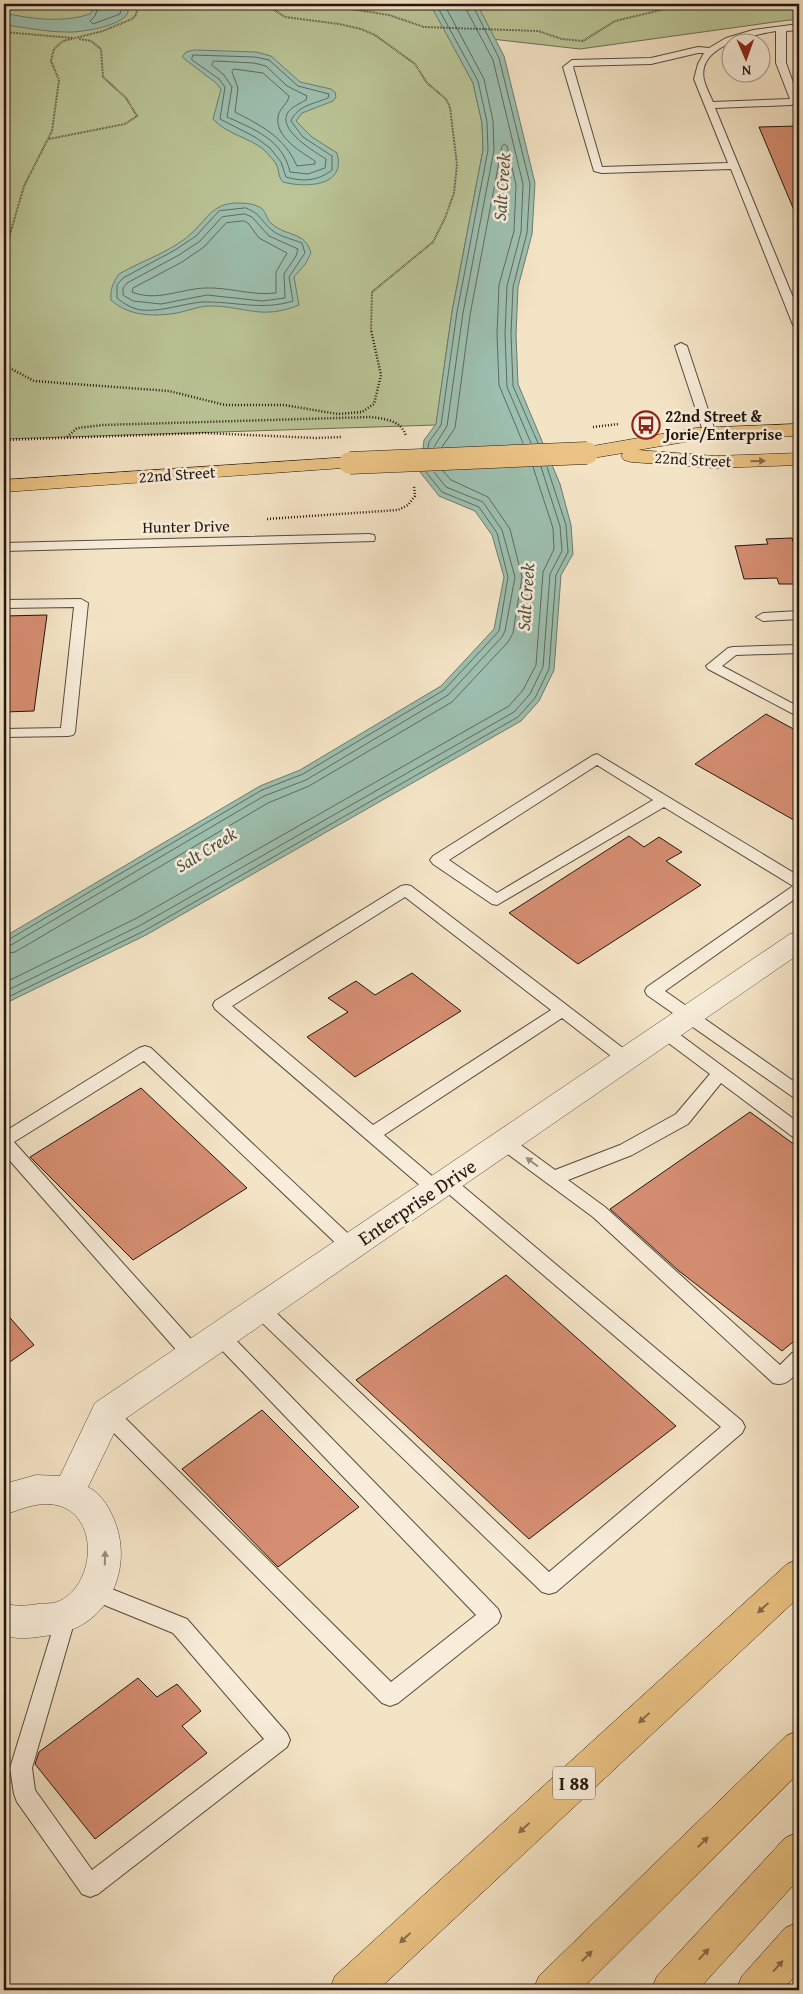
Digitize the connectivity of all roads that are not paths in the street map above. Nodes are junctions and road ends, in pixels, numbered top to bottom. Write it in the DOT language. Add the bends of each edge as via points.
graph roads {
  1 [pos="799,27"];
  2 [pos="781,28"];
  3 [pos="711,51"];
  4 [pos="710,105"];
  5 [pos="735,166"];
  6 [pos="799,325"];
  7 [pos="681,346"];
  8 [pos="799,430"];
  9 [pos="710,434"];
  10 [pos="587,453"];
  11 [pos="799,460"];
  12 [pos="350,463"];
  13 [pos="4,470"];
  14 [pos="4,486"];
  15 [pos="370,538"];
  16 [pos="4,546"];
  17 [pos="4,604"];
  18 [pos="799,615"];
  19 [pos="763,617"];
  20 [pos="799,650"];
  21 [pos="799,713"];
  22 [pos="4,733"];
  23 [pos="664,800"];
  24 [pos="799,883"];
  25 [pos="799,889"];
  26 [pos="799,940"];
  27 [pos="562,1010"];
  28 [pos="677,1024"];
  29 [pos="626,1059"];
  30 [pos="720,1073"];
  31 [pos="799,1093"];
  32 [pos="799,1132"];
  33 [pos="372,1134"];
  34 [pos="4,1140"];
  35 [pos="504,1142"];
  36 [pos="4,1144"];
  37 [pos="553,1178"];
  38 [pos="441,1185"];
  39 [pos="351,1247"];
  40 [pos="260,1309"];
  41 [pos="220,1336"];
  42 [pos="193,1354"];
  43 [pos="799,1359"];
  44 [pos="107,1413"];
  45 [pos="69,1492"];
  46 [pos="7,1495"];
  47 [pos="799,1575"];
  48 [pos="94,1591"];
  49 [pos="66,1616"];
  50 [pos="4,1619"];
  51 [pos="799,1748"];
  52 [pos="799,1851"];
  53 [pos="799,1942"];
  54 [pos="349,1990"];
  55 [pos="553,1990"];
  56 [pos="671,1990"];
  57 [pos="756,1990"];
  1 -- 2 [label="lane"];
  2 -- 3 [label="lane" via="747,34"];
  2 -- 4 [label="lane" via="781,63 795,100"];
  3 -- 4 [label="lane" via="701,66 699,79"];
  3 -- 5 [label="lane" via="698,50 651,61 578,62 568,67 598,169"];
  4 -- 5 [label="lane"];
  5 -- 6 [label="lane"];
  7 -- 9 [label="lane"];
  8 -- 9 [label="main road, 22nd Street"];
  9 -- 10 [label="main road, 22nd Street"];
  10 -- 11 [label="main road, 22nd Street, one-way" via="715,462"];
  10 -- 12 [label="main road, 22nd Street, bridge"];
  12 -- 13 [label="main road, 22nd Street"];
  12 -- 14 [label="main road, 22nd Street"];
  15 -- 16 [label="lane, Hunter Drive"];
  17 -- 22 [label="lane" via="81,603 68,732"];
  18 -- 19 [label="lane"];
  20 -- 21 [label="lane" via="733,651 713,666"];
  23 -- 23 [label="lane" via="597,759 438,860 496,900"];
  23 -- 24 [label="lane"];
  25 -- 28 [label="lane" via="653,991"];
  26 -- 28 [label="street, Enterprise Drive"];
  27 -- 29 [label="lane"];
  27 -- 33 [label="lane"];
  27 -- 33 [label="lane" via="406,890 221,1005"];
  28 -- 29 [label="street, Enterprise Drive"];
  28 -- 30 [label="lane"];
  28 -- 31 [label="lane"];
  29 -- 35 [label="street, Enterprise Drive"];
  30 -- 32 [label="lane"];
  30 -- 37 [label="lane" via="682,1119 626,1150"];
  33 -- 38 [label="lane"];
  34 -- 39 [label="lane" via="145,1052"];
  37 -- 35 [label="lane, one-way"];
  35 -- 38 [label="street, Enterprise Drive"];
  36 -- 42 [label="lane"];
  37 -- 43 [label="lane" via="599,1212 780,1376"];
  38 -- 39 [label="street, Enterprise Drive"];
  38 -- 40 [label="lane" via="736,1427 549,1585"];
  39 -- 40 [label="street, Enterprise Drive"];
  40 -- 41 [label="street, Enterprise Drive"];
  41 -- 42 [label="street, Enterprise Drive"];
  41 -- 44 [label="lane" via="491,1616 390,1696"];
  42 -- 44 [label="street, Enterprise Drive"];
  44 -- 45 [label="street, Enterprise Drive"];
  45 -- 46 [label="street" via="46,1489"];
  48 -- 45 [label="street, one-way" via="104,1567 102,1525 90,1507"];
  47 -- 54 [label="main road, I 88, one-way"];
  48 -- 49 [label="street"];
  48 -- 49 [label="lane" via="180,1626 279,1740 90,1886 25,1794 21,1768"];
  49 -- 50 [label="street" via="14,1624"];
  55 -- 51 [label="main road, one-way"];
  56 -- 52 [label="main road, one-way"];
  57 -- 53 [label="main road, one-way"];
}
